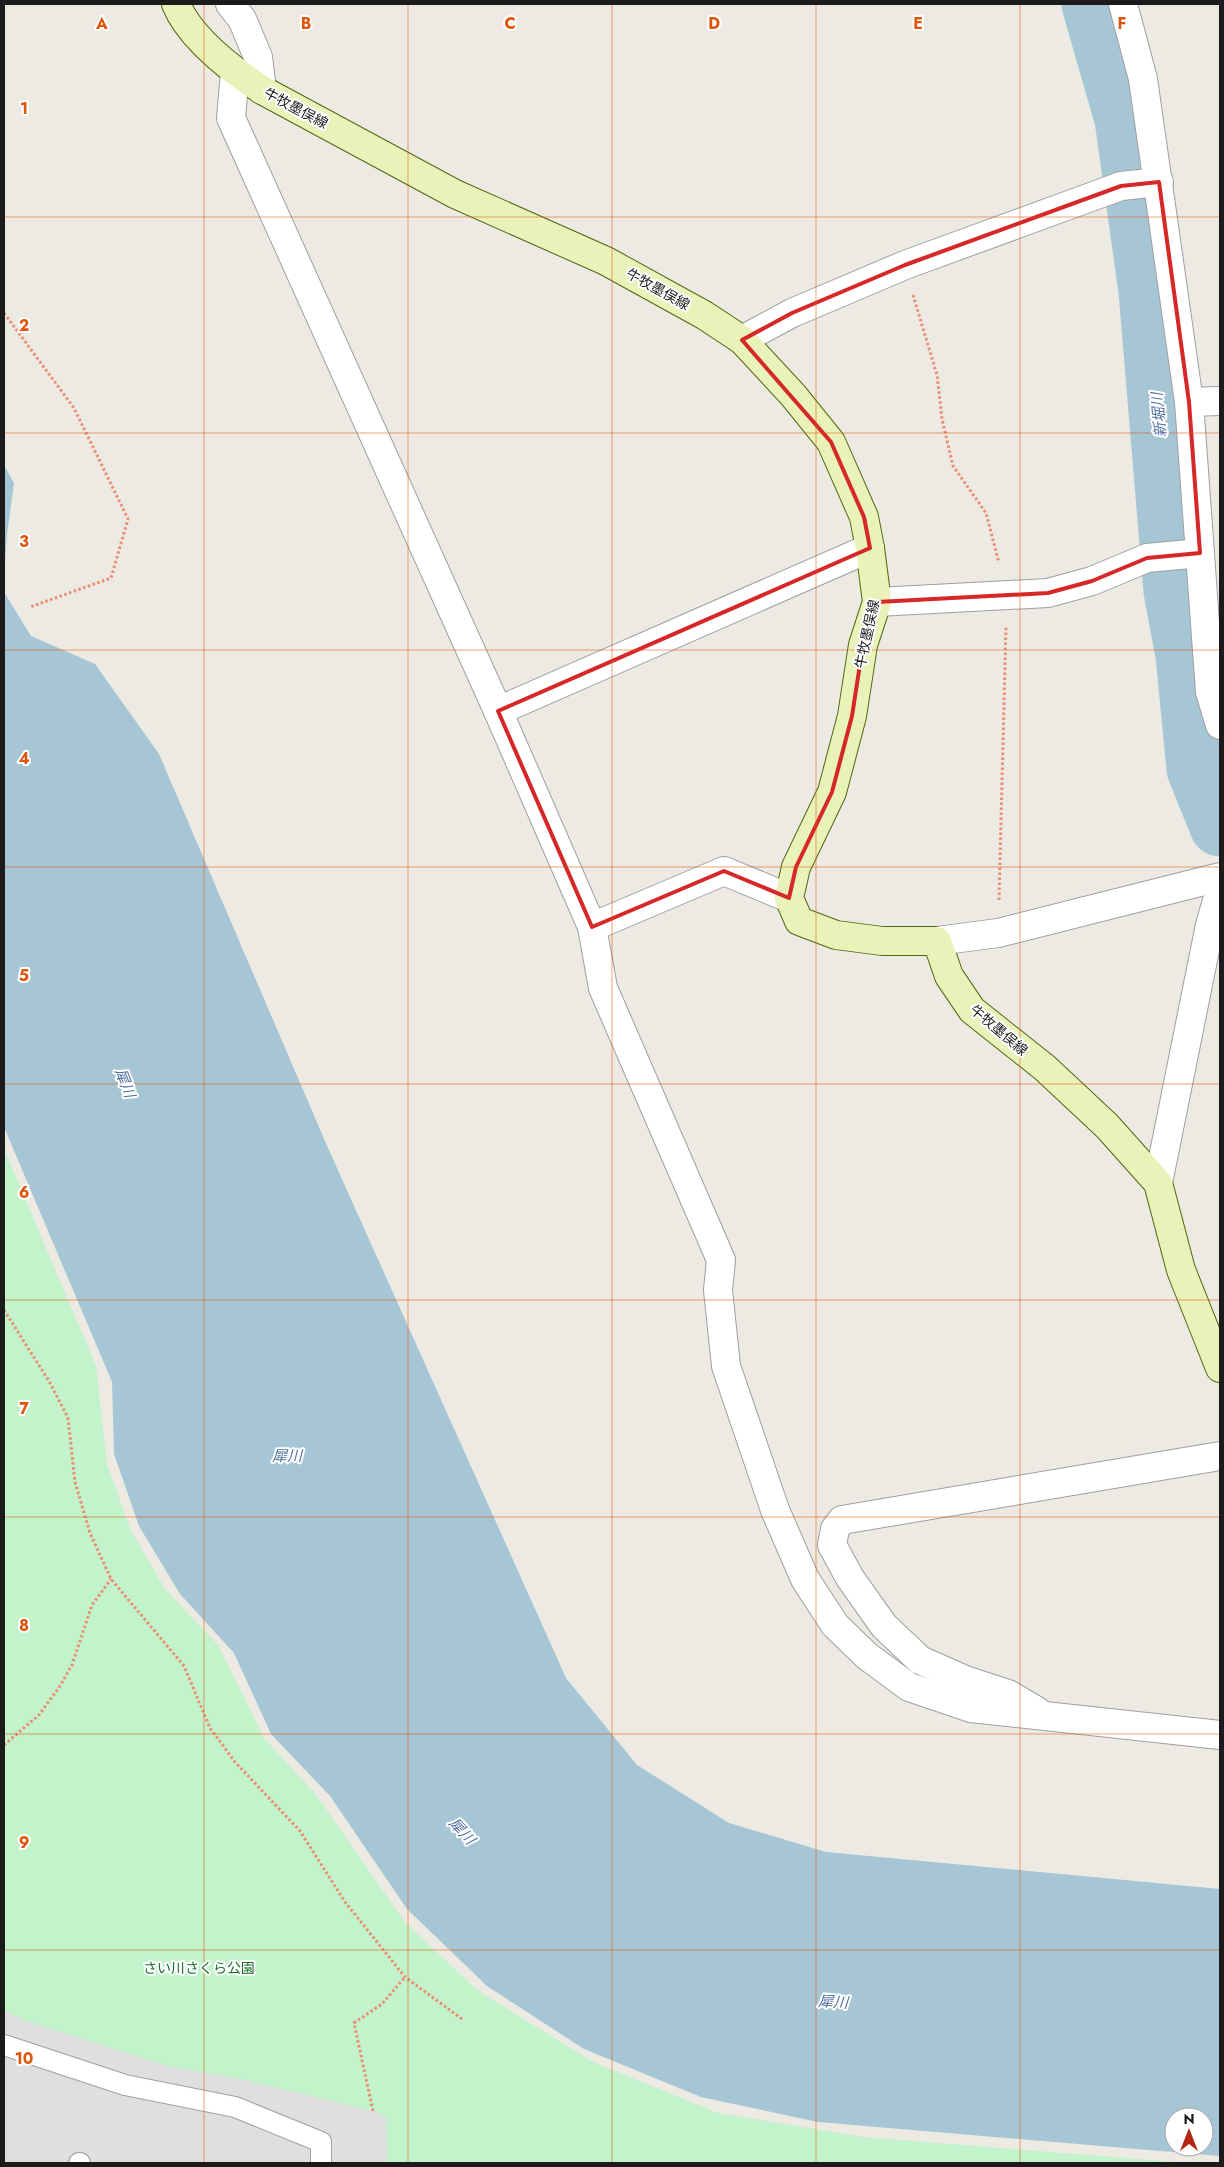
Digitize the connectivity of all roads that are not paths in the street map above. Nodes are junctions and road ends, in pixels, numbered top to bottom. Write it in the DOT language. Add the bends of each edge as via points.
graph roads {
  1 [pos="176,4"];
  2 [pos="230,4"];
  3 [pos="1123,4"];
  4 [pos="235,72"];
  5 [pos="262,90"];
  6 [pos="1154,182"];
  7 [pos="742,340"];
  8 [pos="1220,401"];
  9 [pos="1190,402"];
  10 [pos="870,548"];
  11 [pos="1195,553"];
  12 [pos="877,602"];
  13 [pos="498,711"];
  14 [pos="1220,725"];
  15 [pos="1220,878"];
  16 [pos="1220,890"];
  17 [pos="789,898"];
  18 [pos="592,927"];
  19 [pos="938,941"];
  20 [pos="1158,1183"];
  21 [pos="1220,1368"];
  22 [pos="1220,1456"];
  23 [pos="1047,1717"];
  24 [pos="1220,1735"];
  25 [pos="4,2045"];
  26 [pos="321,2163"];
  1 -- 4 [label="main road, 牛牧墨俣線" via="208,47"];
  2 -- 5 [label="street" via="242,19 258,57"];
  3 -- 6 [label="street" via="1143,79"];
  4 -- 5 [label="main road, 牛牧墨俣線"];
  4 -- 13 [label="street" via="231,118"];
  5 -- 7 [label="main road, 牛牧墨俣線" via="455,194 606,261 704,315"];
  6 -- 7 [label="street" via="1121,186 905,264 792,313"];
  6 -- 9 [label="street"];
  7 -- 10 [label="main road, 牛牧墨俣線" via="831,442 864,517"];
  8 -- 9 [label="street"];
  9 -- 11 [label="street"];
  10 -- 12 [label="main road, 牛牧墨俣線"];
  10 -- 13 [label="street"];
  11 -- 12 [label="street" via="1148,558 1092,581 1048,592"];
  11 -- 14 [label="street" via="1210,692"];
  12 -- 17 [label="main road, 牛牧墨俣線" via="863,645 852,716 832,792 796,867"];
  13 -- 18 [label="street"];
  15 -- 19 [label="street" via="998,933"];
  16 -- 20 [label="street" via="1210,925"];
  17 -- 18 [label="street" via="724,871"];
  17 -- 19 [label="main road" via="799,921 836,935 882,941"];
  18 -- 23 [label="street" via="603,988 721,1260 718,1290 726,1366 775,1510 805,1579 834,1625 867,1656 909,1688 971,1708"];
  19 -- 20 [label="main road, 牛牧墨俣線" via="948,976 972,1010 1045,1068 1107,1126"];
  20 -- 21 [label="main road, 牛牧墨俣線" via="1181,1270"];
  22 -- 23 [label="street" via="842,1520 834,1529 832,1546 850,1578 884,1626 920,1660 1008,1694"];
  23 -- 24 [label="street"];
  25 -- 26 [label="lane" via="125,2085 235,2107 321,2142"];
}
